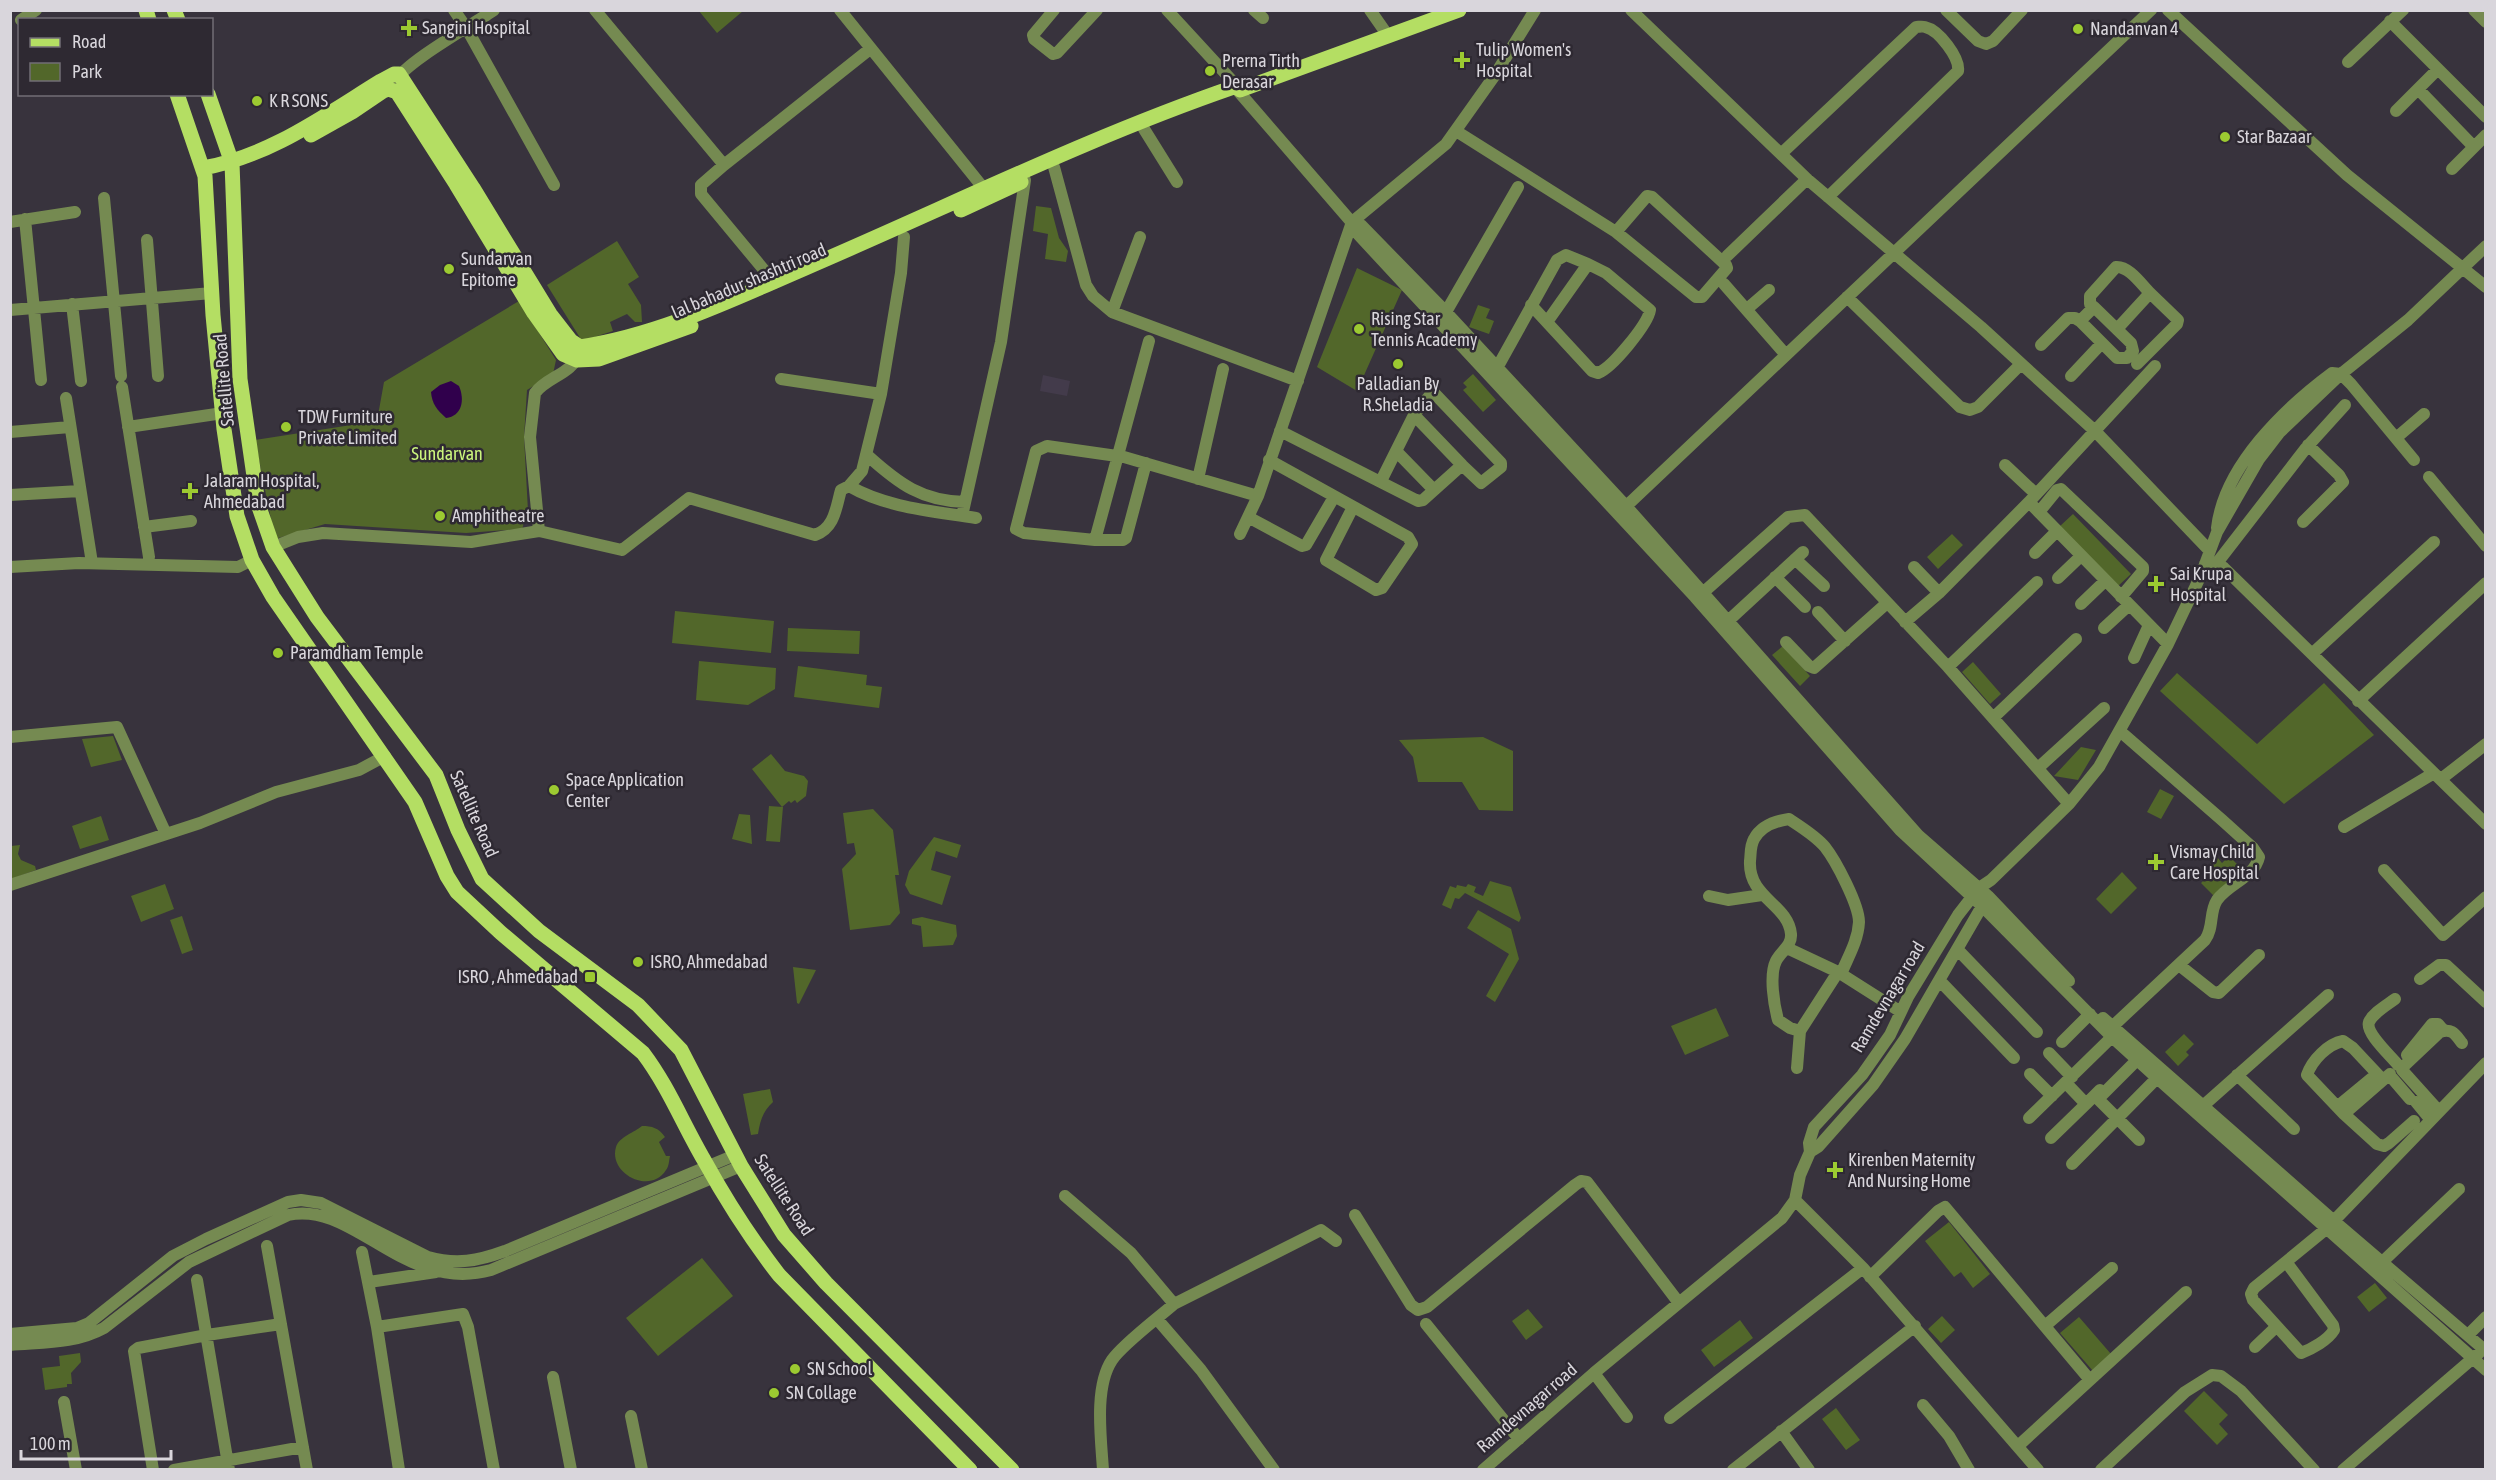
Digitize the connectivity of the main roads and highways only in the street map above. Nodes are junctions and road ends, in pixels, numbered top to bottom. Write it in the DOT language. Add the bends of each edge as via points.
graph roads {
  1 [pos="1435,10"];
  2 [pos="1459,10"];
  3 [pos="1237,89"];
  4 [pos="178,96"];
  5 [pos="209,96"];
  6 [pos="232,167"];
  7 [pos="204,172"];
  8 [pos="986,192"];
  9 [pos="579,353"];
  10 [pos="970,1470"];
  11 [pos="1012,1470"];
  1 -- 3 [label="main road"];
  2 -- 3 [label="main road, lal bahadur shashtri road"];
  3 -- 8 [label="main road, lal bahadur shashtri road" via="1025,180"];
  3 -- 8 [label="main road" via="1170,110"];
  4 -- 7 [label="main road, Satellite Road"];
  5 -- 6 [label="main road, Satellite Road"];
  6 -- 7 [label="main road"];
  6 -- 9 [label="main road" via="261,162 383,91 393,89 403,99 534,313 563,354"];
  6 -- 9 [label="main road" via="399,74 550,314"];
  6 -- 11 [label="main road, Satellite Road" via="240,379 258,504 273,547 317,617 436,776 482,879 538,932 638,1005 681,1050 738,1161 784,1235"];
  7 -- 10 [label="main road, Satellite Road" via="223,413 237,516 252,560 273,597 415,802 457,892 643,1053 712,1173 779,1275"];
  8 -- 9 [label="main road" via="698,314"];
  8 -- 9 [label="main road, lal bahadur shashtri road" via="904,237 666,337 598,359"];
}
